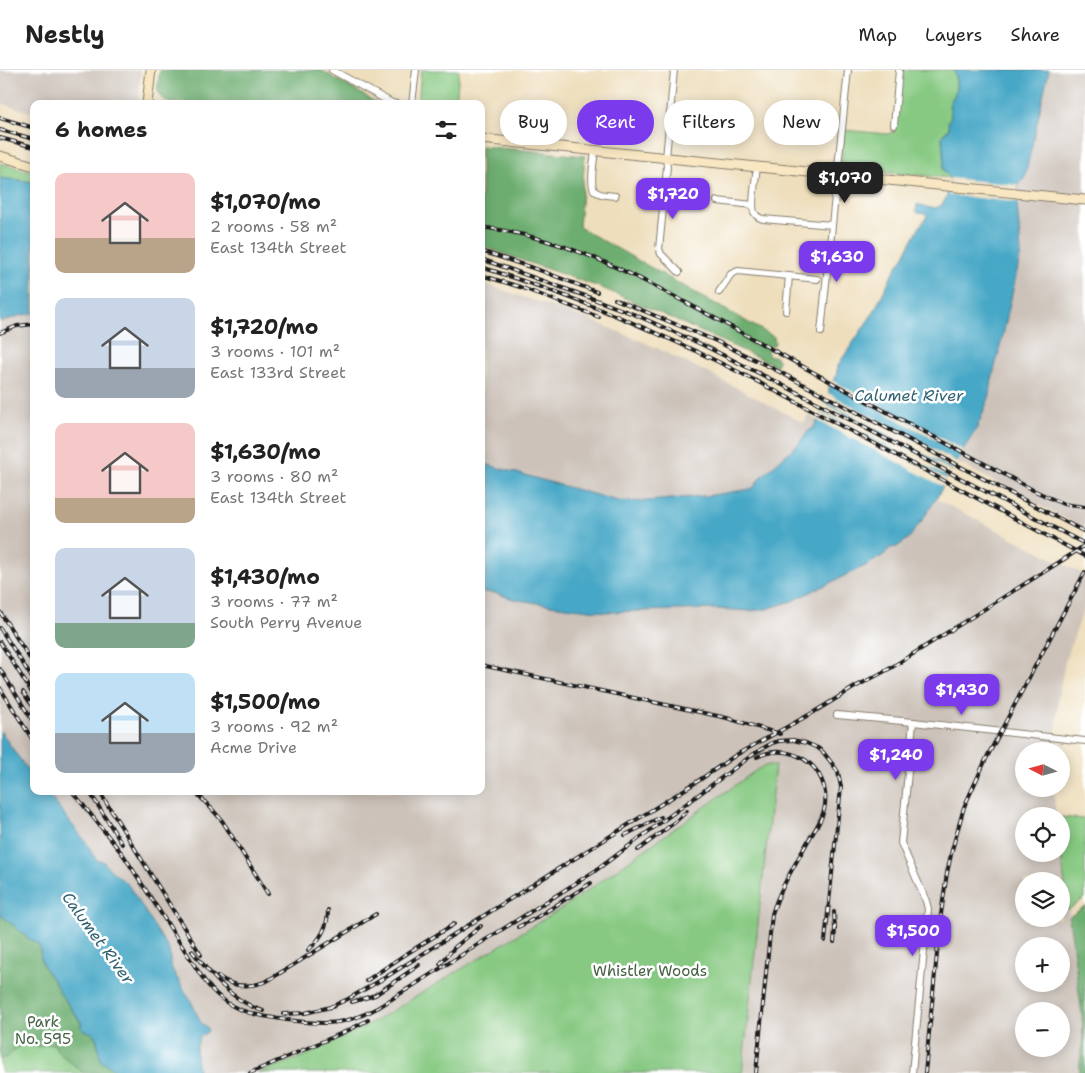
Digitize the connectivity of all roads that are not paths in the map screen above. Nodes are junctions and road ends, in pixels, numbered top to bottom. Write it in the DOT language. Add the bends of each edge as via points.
graph roads {
  1 [pos="151,70"];
  2 [pos="332,70"];
  3 [pos="416,70"];
  4 [pos="674,70"];
  5 [pos="848,70"];
  6 [pos="899,70"];
  7 [pos="147,100"];
  8 [pos="387,100"];
  9 [pos="412,100"];
  10 [pos="894,125"];
  11 [pos="485,140"];
  12 [pos="595,151"];
  13 [pos="0,156"];
  14 [pos="666,158"];
  15 [pos="30,165"];
  16 [pos="757,167"];
  17 [pos="837,175"];
  18 [pos="615,196"];
  19 [pos="1085,200"];
  20 [pos="717,201"];
  21 [pos="753,205"];
  22 [pos="832,225"];
  23 [pos="679,272"];
  24 [pos="789,276"];
  25 [pos="816,279"];
  26 [pos="719,292"];
  27 [pos="786,311"];
  28 [pos="821,332"];
  29 [pos="837,715"];
  30 [pos="912,722"];
  31 [pos="1085,741"];
  32 [pos="912,1073"];
  1 -- 7 [label="main road"];
  2 -- 8 [label="street"];
  3 -- 9 [label="street"];
  4 -- 14 [label="street"];
  5 -- 17 [label="street"];
  6 -- 10 [label="street"];
  11 -- 12 [label="main road"];
  12 -- 14 [label="main road"];
  12 -- 18 [label="street" via="593,188 600,194"];
  13 -- 15 [label="main road"];
  14 -- 16 [label="main road"];
  14 -- 23 [label="street" via="659,249"];
  16 -- 17 [label="main road"];
  16 -- 21 [label="street"];
  17 -- 19 [label="main road"];
  17 -- 22 [label="street"];
  20 -- 21 [label="street"];
  21 -- 22 [label="street" via="756,215 763,219"];
  22 -- 28 [label="street"];
  24 -- 25 [label="street"];
  24 -- 26 [label="street" via="738,271 731,274"];
  24 -- 27 [label="street"];
  29 -- 30 [label="street"];
  30 -- 31 [label="street"];
  30 -- 32 [label="street" via="901,843 928,909"];
}
